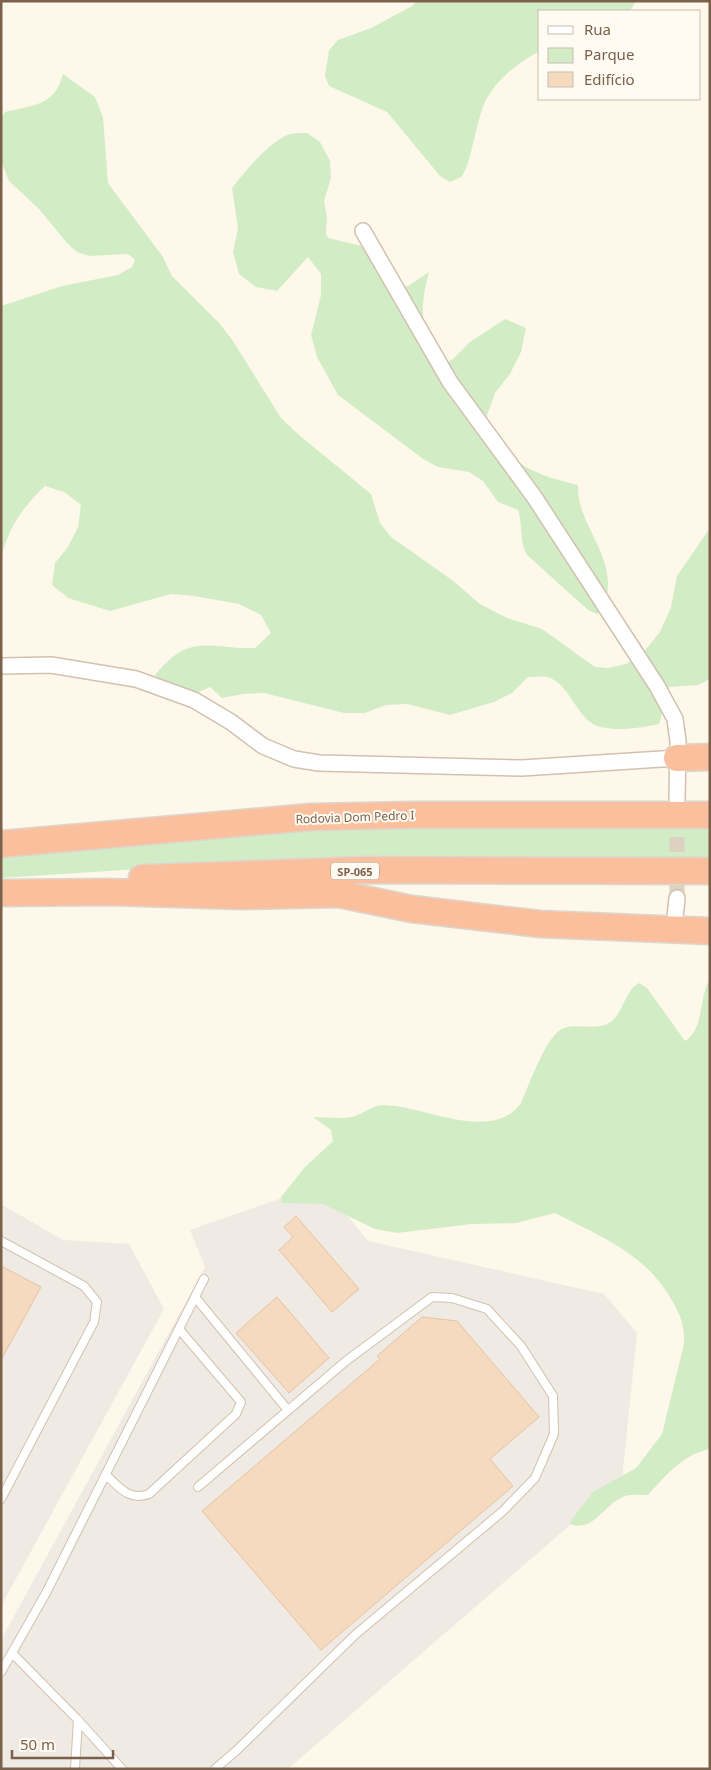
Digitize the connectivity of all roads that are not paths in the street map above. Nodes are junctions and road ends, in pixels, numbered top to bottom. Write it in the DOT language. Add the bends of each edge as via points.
graph roads {
  1 [pos="363,231"];
  2 [pos="1,666"];
  3 [pos="710,756"];
  4 [pos="677,758"];
  5 [pos="678,799"];
  6 [pos="710,816"];
  7 [pos="1,844"];
  8 [pos="710,871"];
  9 [pos="1,886"];
  10 [pos="1,893"];
  11 [pos="676,898"];
  12 [pos="674,928"];
  13 [pos="710,930"];
  14 [pos="1,1241"];
  15 [pos="204,1279"];
  16 [pos="195,1297"];
  17 [pos="179,1329"];
  18 [pos="287,1410"];
  19 [pos="106,1474"];
  20 [pos="198,1487"];
  21 [pos="1,1499"];
  22 [pos="12,1653"];
  23 [pos="1,1672"];
  24 [pos="78,1720"];
  25 [pos="75,1769"];
  26 [pos="122,1769"];
  27 [pos="215,1769"];
  1 -- 4 [label="street" via="450,382 535,498 657,686 675,720"];
  2 -- 4 [label="street" via="51,665 136,679 194,700 232,722 263,746 302,760 522,768"];
  3 -- 4 [label="highway"];
  4 -- 5 [label="street"];
  6 -- 7 [label="highway, Rodovia Dom Pedro I" via="311,817"];
  8 -- 9 [label="highway, SP-065" via="364,870 201,874"];
  10 -- 12 [label="highway" via="339,894 412,909 540,924"];
  11 -- 12 [label="street"];
  12 -- 13 [label="highway"];
  14 -- 21 [label="lane" via="84,1286 97,1302 94,1322"];
  15 -- 16 [label="lane"];
  16 -- 17 [label="lane"];
  16 -- 18 [label="lane"];
  17 -- 19 [label="lane"];
  17 -- 19 [label="lane" via="241,1402 240,1408 149,1494 129,1496"];
  18 -- 20 [label="lane"];
  18 -- 27 [label="lane" via="432,1297 452,1298 487,1309 521,1346 553,1396 554,1434 535,1478 503,1511 356,1634"];
  19 -- 22 [label="lane"];
  22 -- 23 [label="lane"];
  22 -- 24 [label="lane"];
  24 -- 25 [label="lane"];
  24 -- 26 [label="lane"];
}
